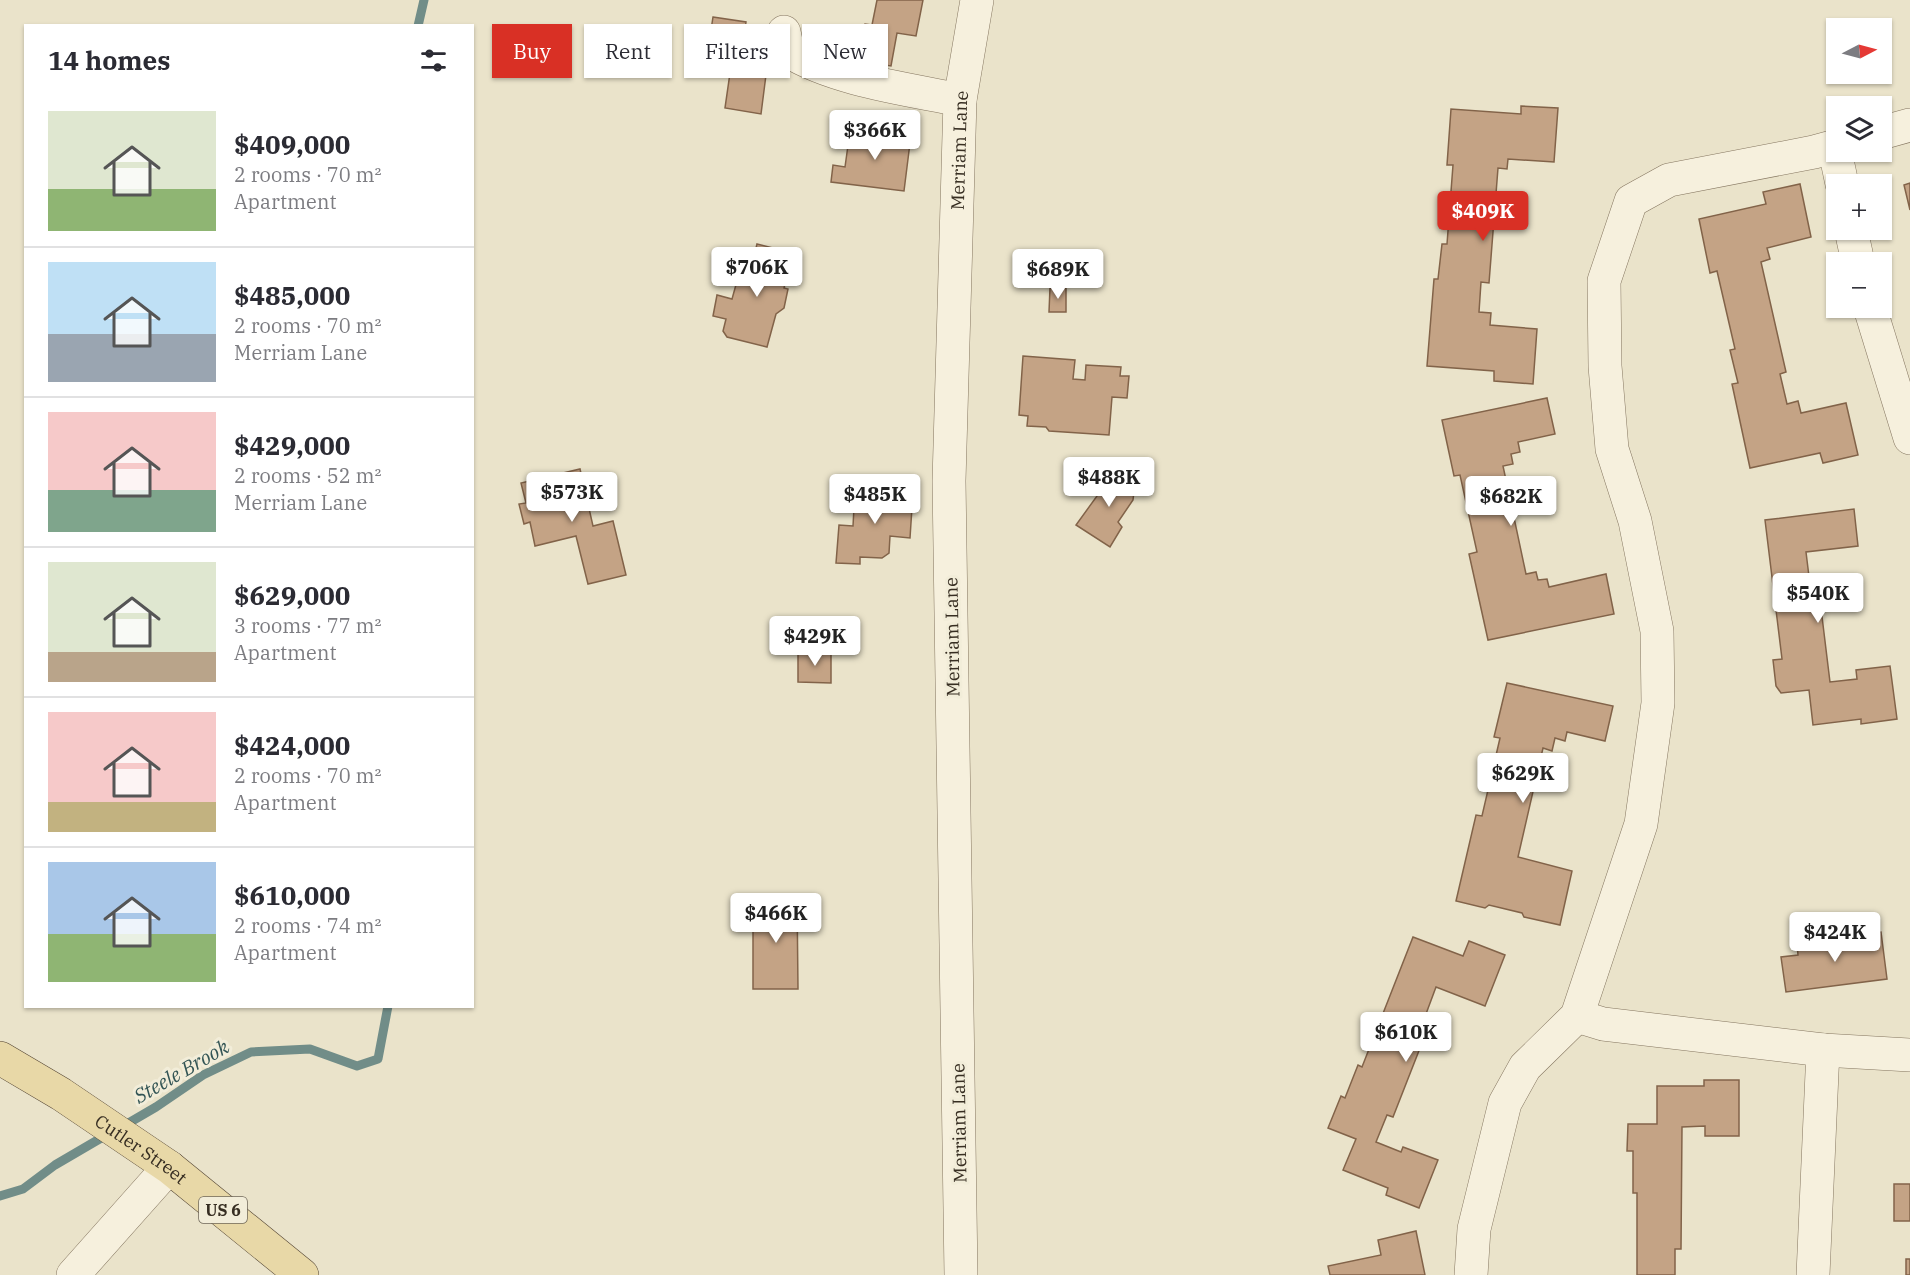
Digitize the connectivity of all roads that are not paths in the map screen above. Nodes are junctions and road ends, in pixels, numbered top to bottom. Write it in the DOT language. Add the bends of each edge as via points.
graph roads {
  1 [pos="977,0"];
  2 [pos="790,52"];
  3 [pos="960,100"];
  4 [pos="1910,124"];
  5 [pos="1892,130"];
  6 [pos="1826,149"];
  7 [pos="1873,318"];
  8 [pos="1910,438"];
  9 [pos="1576,1016"];
  10 [pos="1823,1050"];
  11 [pos="1910,1055"];
  12 [pos="0,1058"];
  13 [pos="169,1167"];
  14 [pos="73,1275"];
  15 [pos="302,1275"];
  16 [pos="961,1275"];
  17 [pos="1471,1275"];
  18 [pos="1813,1275"];
  1 -- 3 [label="street, Merriam Lane"];
  2 -- 3 [label="street" via="859,78"];
  3 -- 16 [label="street, Merriam Lane" via="949,481"];
  4 -- 5 [label="street"];
  6 -- 9 [label="street" via="1669,180 1631,201 1604,281 1605,366 1612,449 1635,521 1657,631 1658,703 1641,824"];
  7 -- 8 [label="street"];
  9 -- 10 [label="street" via="1603,1024"];
  9 -- 17 [label="street" via="1526,1067 1505,1103 1474,1229"];
  10 -- 11 [label="street"];
  10 -- 18 [label="street"];
  12 -- 13 [label="main road, Cutler Street / US 6"];
  13 -- 14 [label="street"];
  13 -- 15 [label="main road, Cutler Street / US 6"];
}
